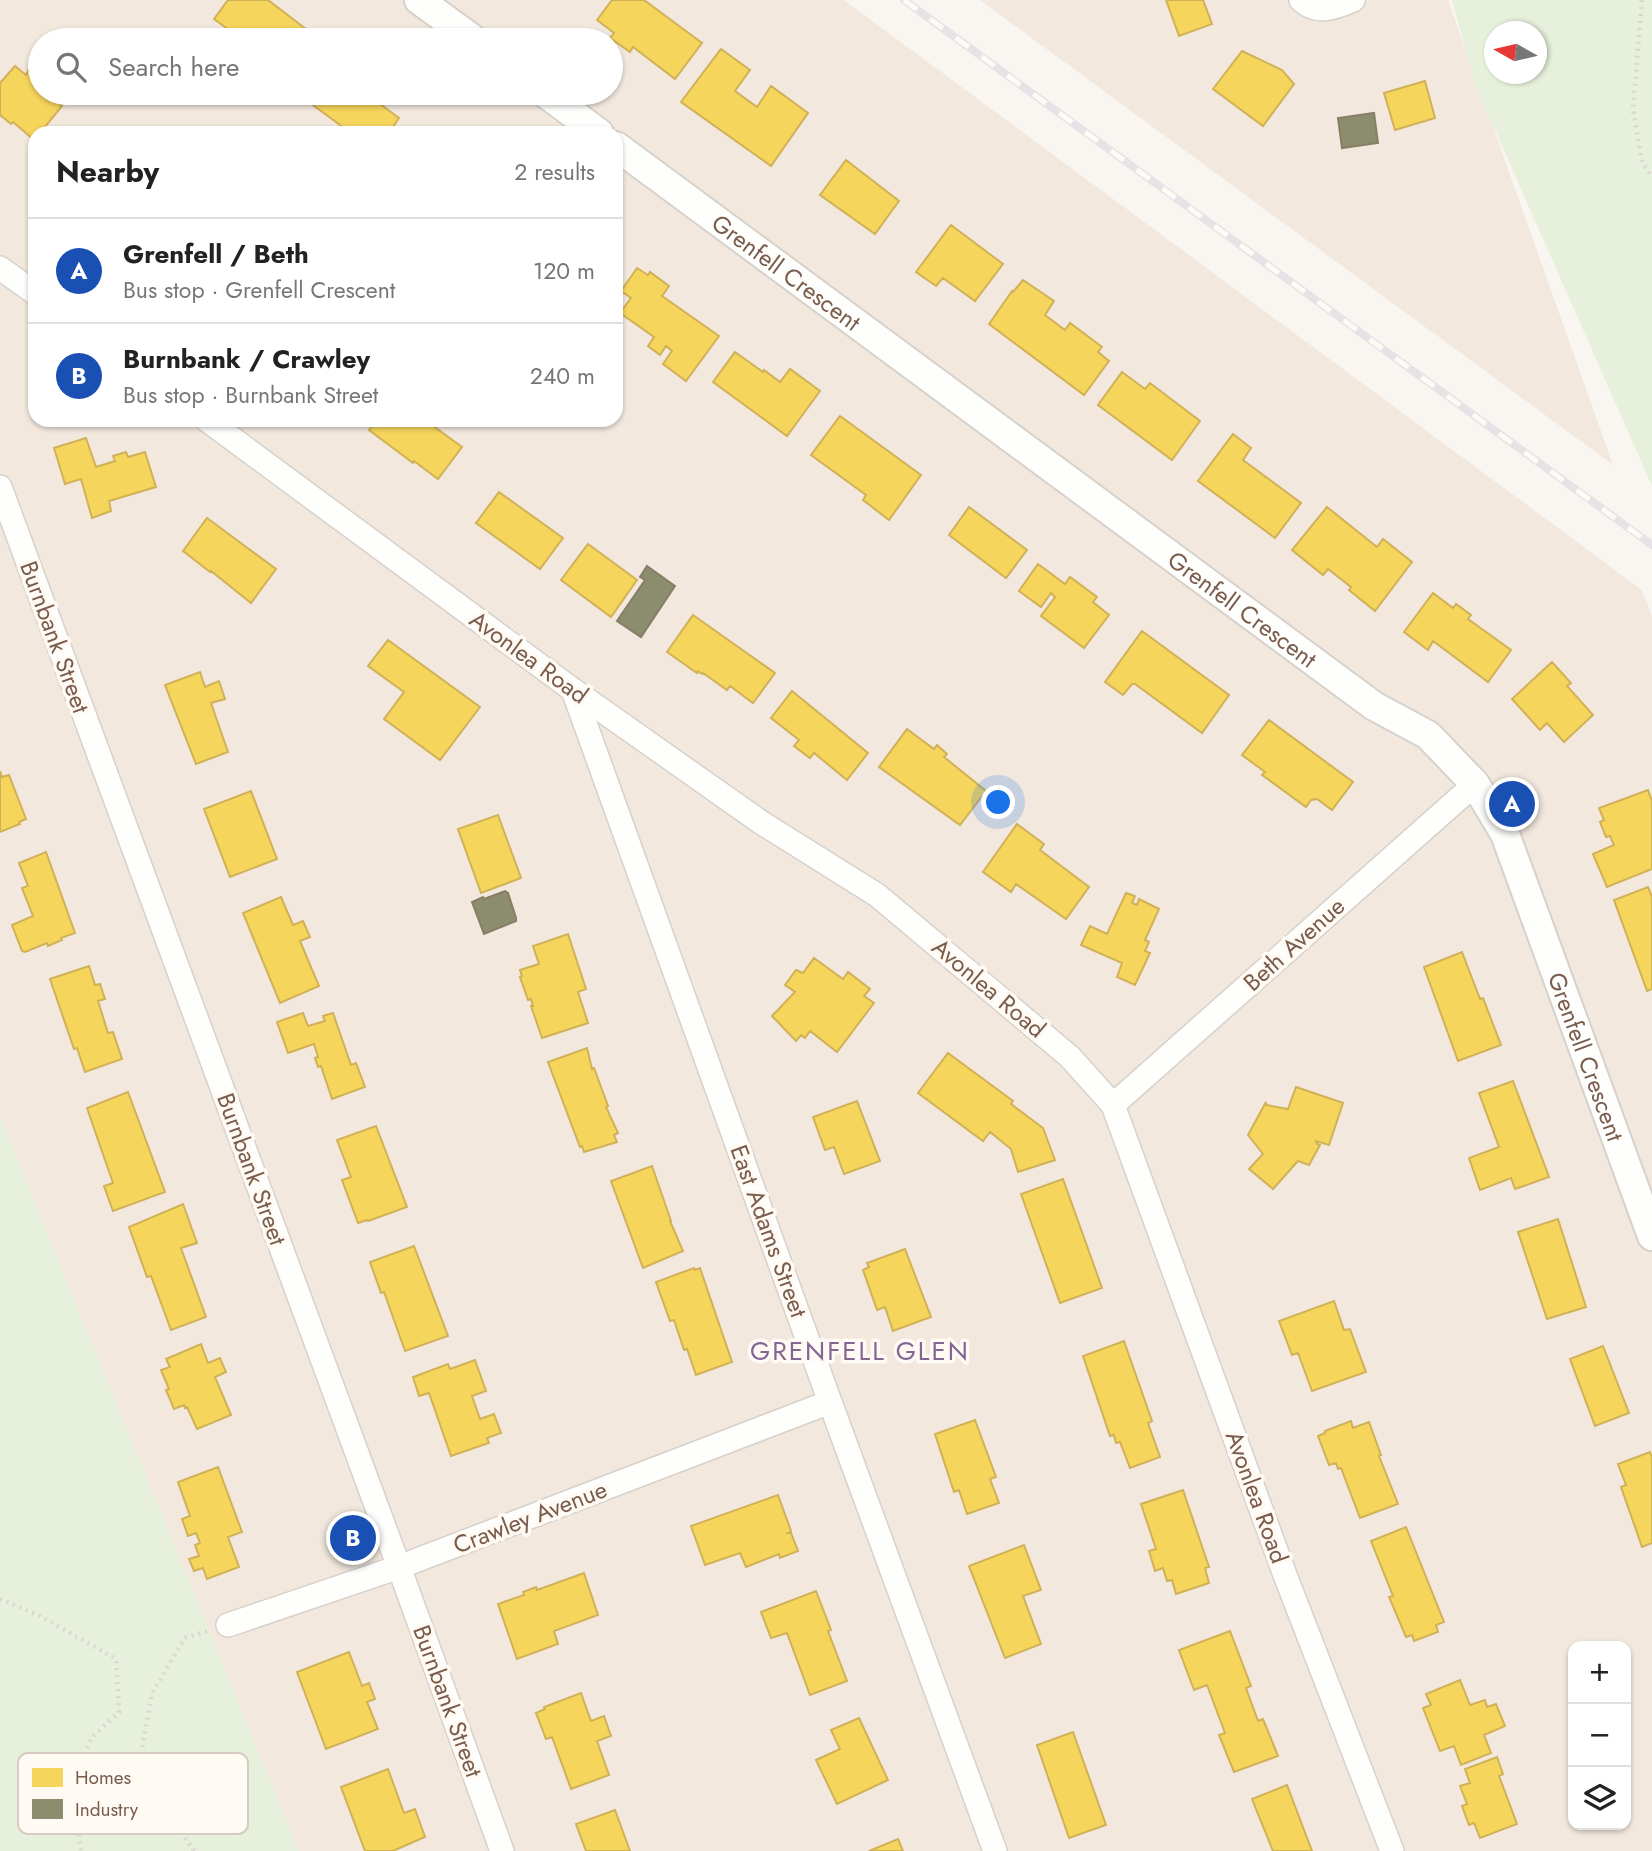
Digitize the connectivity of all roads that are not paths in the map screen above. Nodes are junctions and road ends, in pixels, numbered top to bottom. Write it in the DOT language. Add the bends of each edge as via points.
graph roads {
  1 [pos="419,0"];
  2 [pos="1301,0"];
  3 [pos="1353,0"];
  4 [pos="458,28"];
  5 [pos="561,105"];
  6 [pos="590,126"];
  7 [pos="623,151"];
  8 [pos="0,268"];
  9 [pos="28,288"];
  10 [pos="216,427"];
  11 [pos="0,487"];
  12 [pos="573,690"];
  13 [pos="1475,783"];
  14 [pos="1113,1105"];
  15 [pos="1652,1236"];
  16 [pos="830,1402"];
  17 [pos="400,1567"];
  18 [pos="228,1625"];
  19 [pos="502,1851"];
  20 [pos="995,1851"];
  21 [pos="1392,1851"];
  1 -- 4 [label="street"];
  2 -- 3 [label="street" via="1307,6 1332,9"];
  5 -- 6 [label="street"];
  7 -- 13 [label="street, Grenfell Crescent" via="1374,706 1428,735"];
  8 -- 9 [label="street"];
  10 -- 12 [label="street, Avonlea Road"];
  11 -- 17 [label="street, Burnbank Street"];
  12 -- 14 [label="street, Avonlea Road" via="762,823 877,895 1070,1057"];
  12 -- 16 [label="street, East Adams Street"];
  13 -- 14 [label="street, Beth Avenue"];
  13 -- 15 [label="street, Grenfell Crescent" via="1505,834"];
  14 -- 21 [label="street, Avonlea Road"];
  16 -- 17 [label="street, Crawley Avenue"];
  16 -- 20 [label="street, East Adams Street"];
  17 -- 18 [label="street, Crawley Avenue"];
  17 -- 19 [label="street, Burnbank Street"];
}
